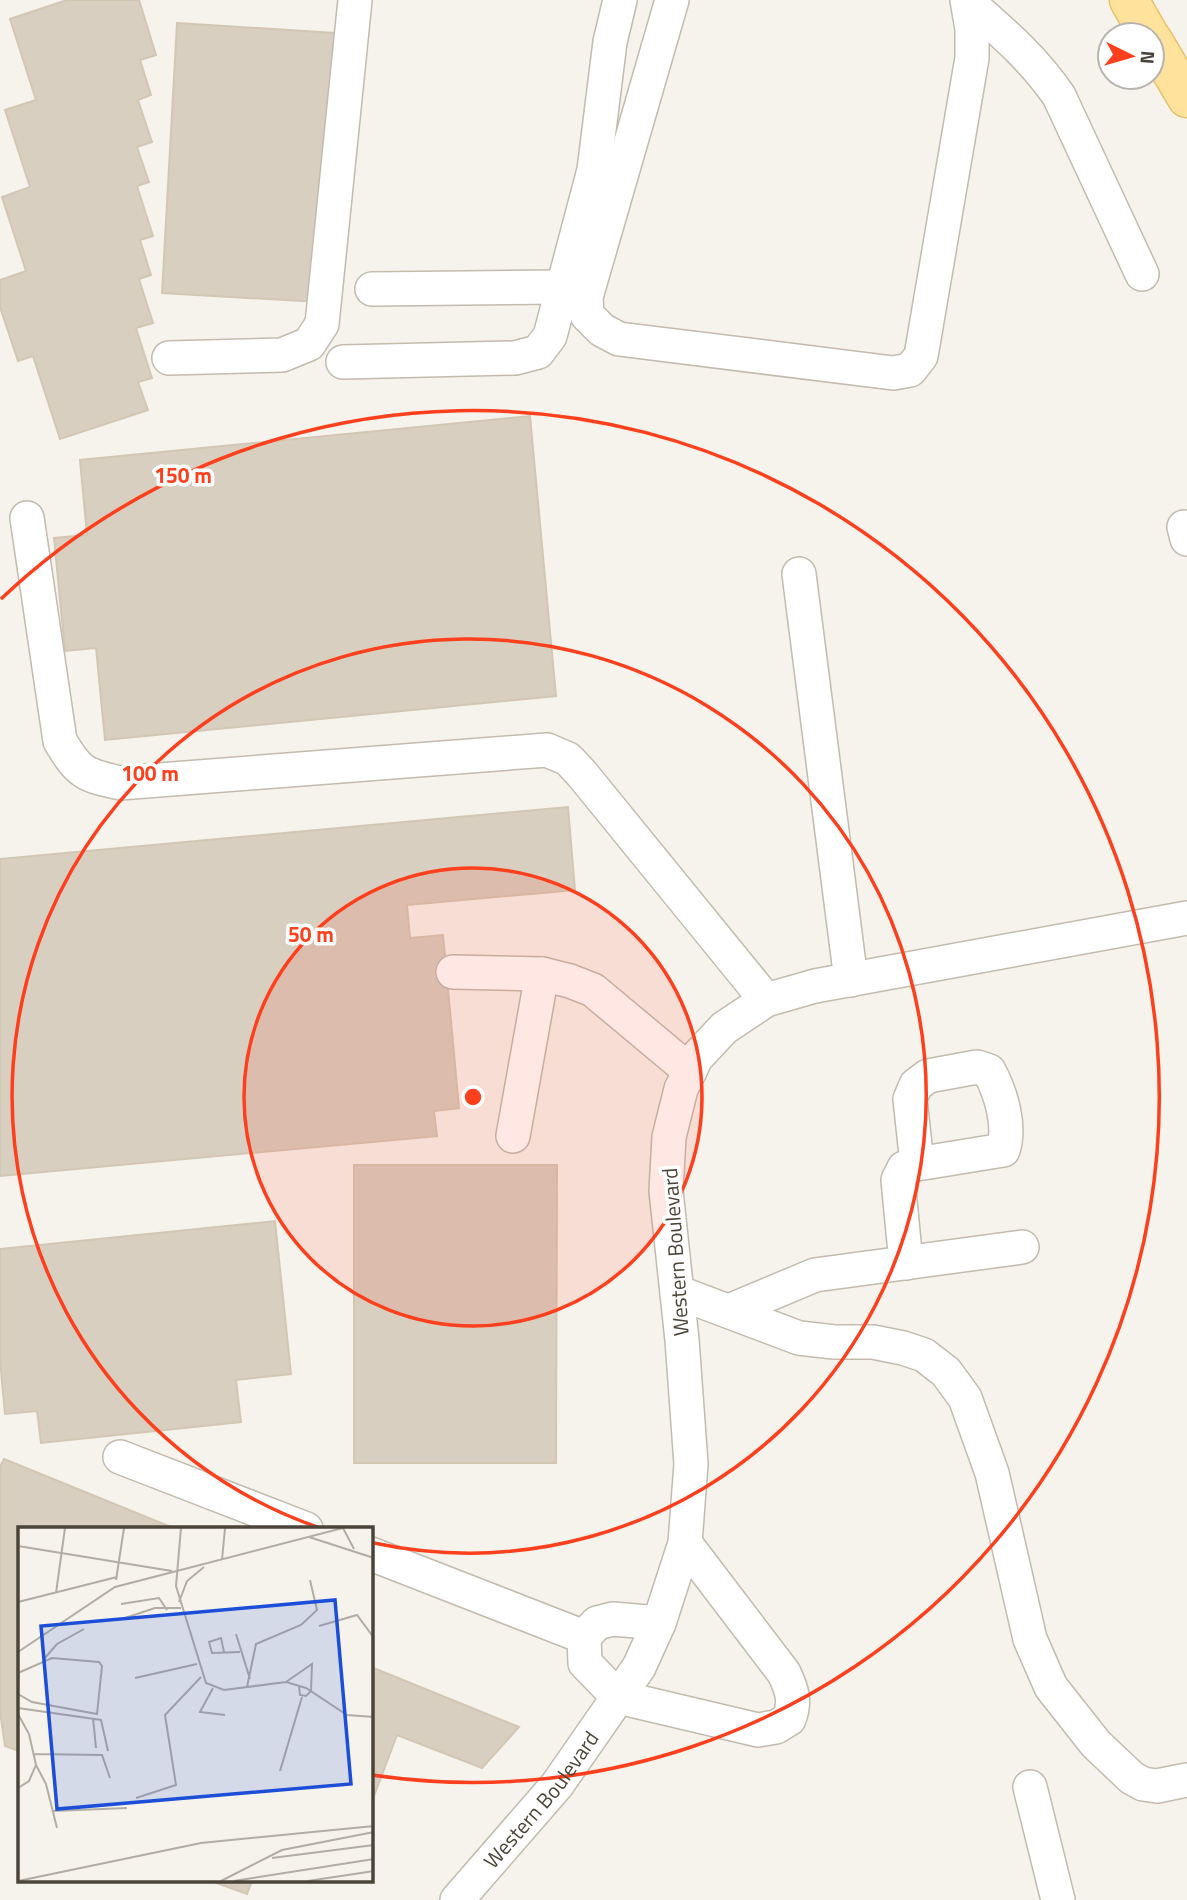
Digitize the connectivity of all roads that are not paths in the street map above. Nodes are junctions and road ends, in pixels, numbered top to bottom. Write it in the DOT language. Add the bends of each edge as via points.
graph roads {
  1 [pos="355,0"];
  2 [pos="620,0"];
  3 [pos="672,0"];
  4 [pos="1129,0"];
  5 [pos="968,1"];
  6 [pos="1141,21"];
  7 [pos="1166,62"];
  8 [pos="1187,98"];
  9 [pos="1142,274"];
  10 [pos="564,287"];
  11 [pos="372,289"];
  12 [pos="169,358"];
  13 [pos="342,362"];
  14 [pos="27,518"];
  15 [pos="799,574"];
  16 [pos="1187,918"];
  17 [pos="453,972"];
  18 [pos="542,974"];
  19 [pos="851,980"];
  20 [pos="766,1000"];
  21 [pos="690,1071"];
  22 [pos="513,1136"];
  23 [pos="917,1164"];
  24 [pos="1022,1247"];
  25 [pos="906,1263"];
  26 [pos="677,1292"];
  27 [pos="729,1311"];
  28 [pos="120,1457"];
  29 [pos="301,1527"];
  30 [pos="685,1543"];
  31 [pos="373,1555"];
  32 [pos="659,1623"];
  33 [pos="584,1637"];
  34 [pos="618,1697"];
  35 [pos="1187,1780"];
  36 [pos="1030,1787"];
  37 [pos="457,1900"];
  38 [pos="1058,1900"];
  1 -- 12 [label="street" via="322,324 309,344 282,355"];
  2 -- 10 [label="street" via="594,170"];
  3 -- 5 [label="street" via="586,297 587,315 619,339 893,373 910,370 921,356 972,58"];
  4 -- 6 [label="main road"];
  5 -- 9 [label="street" via="1022,50 1059,96"];
  7 -- 8 [label="main road"];
  10 -- 11 [label="street"];
  10 -- 13 [label="street" via="550,336 538,352 515,358"];
  14 -- 20 [label="street" via="60,741 74,764 90,776 120,783 547,750 568,759 582,774"];
  15 -- 19 [label="street"];
  16 -- 19 [label="street, Western Boulevard"];
  17 -- 18 [label="street"];
  18 -- 21 [label="street" via="593,990"];
  18 -- 22 [label="street"];
  19 -- 20 [label="street, Western Boulevard"];
  20 -- 21 [label="street, Western Boulevard" via="724,1028"];
  21 -- 26 [label="street, Western Boulevard" via="669,1137 666,1191"];
  23 -- 25 [label="street" via="904,1168 898,1180"];
  24 -- 25 [label="street"];
  25 -- 27 [label="street" via="815,1275"];
  26 -- 27 [label="street"];
  26 -- 30 [label="street, Western Boulevard" via="691,1464"];
  27 -- 35 [label="street" via="799,1338 903,1348 924,1355 946,1372 965,1398 992,1473 1030,1639 1051,1687 1096,1744 1132,1778 1157,1786"];
  28 -- 29 [label="street"];
  30 -- 32 [label="street, Western Boulevard"];
  30 -- 34 [label="street" via="784,1673 794,1701 789,1719 758,1730"];
  31 -- 33 [label="street"];
  32 -- 33 [label="street" via="613,1619 597,1623"];
  32 -- 34 [label="street, Western Boulevard" via="639,1667"];
  33 -- 34 [label="street" via="585,1664"];
  34 -- 37 [label="street, Western Boulevard" via="557,1785"];
  36 -- 38 [label="street"];
}
